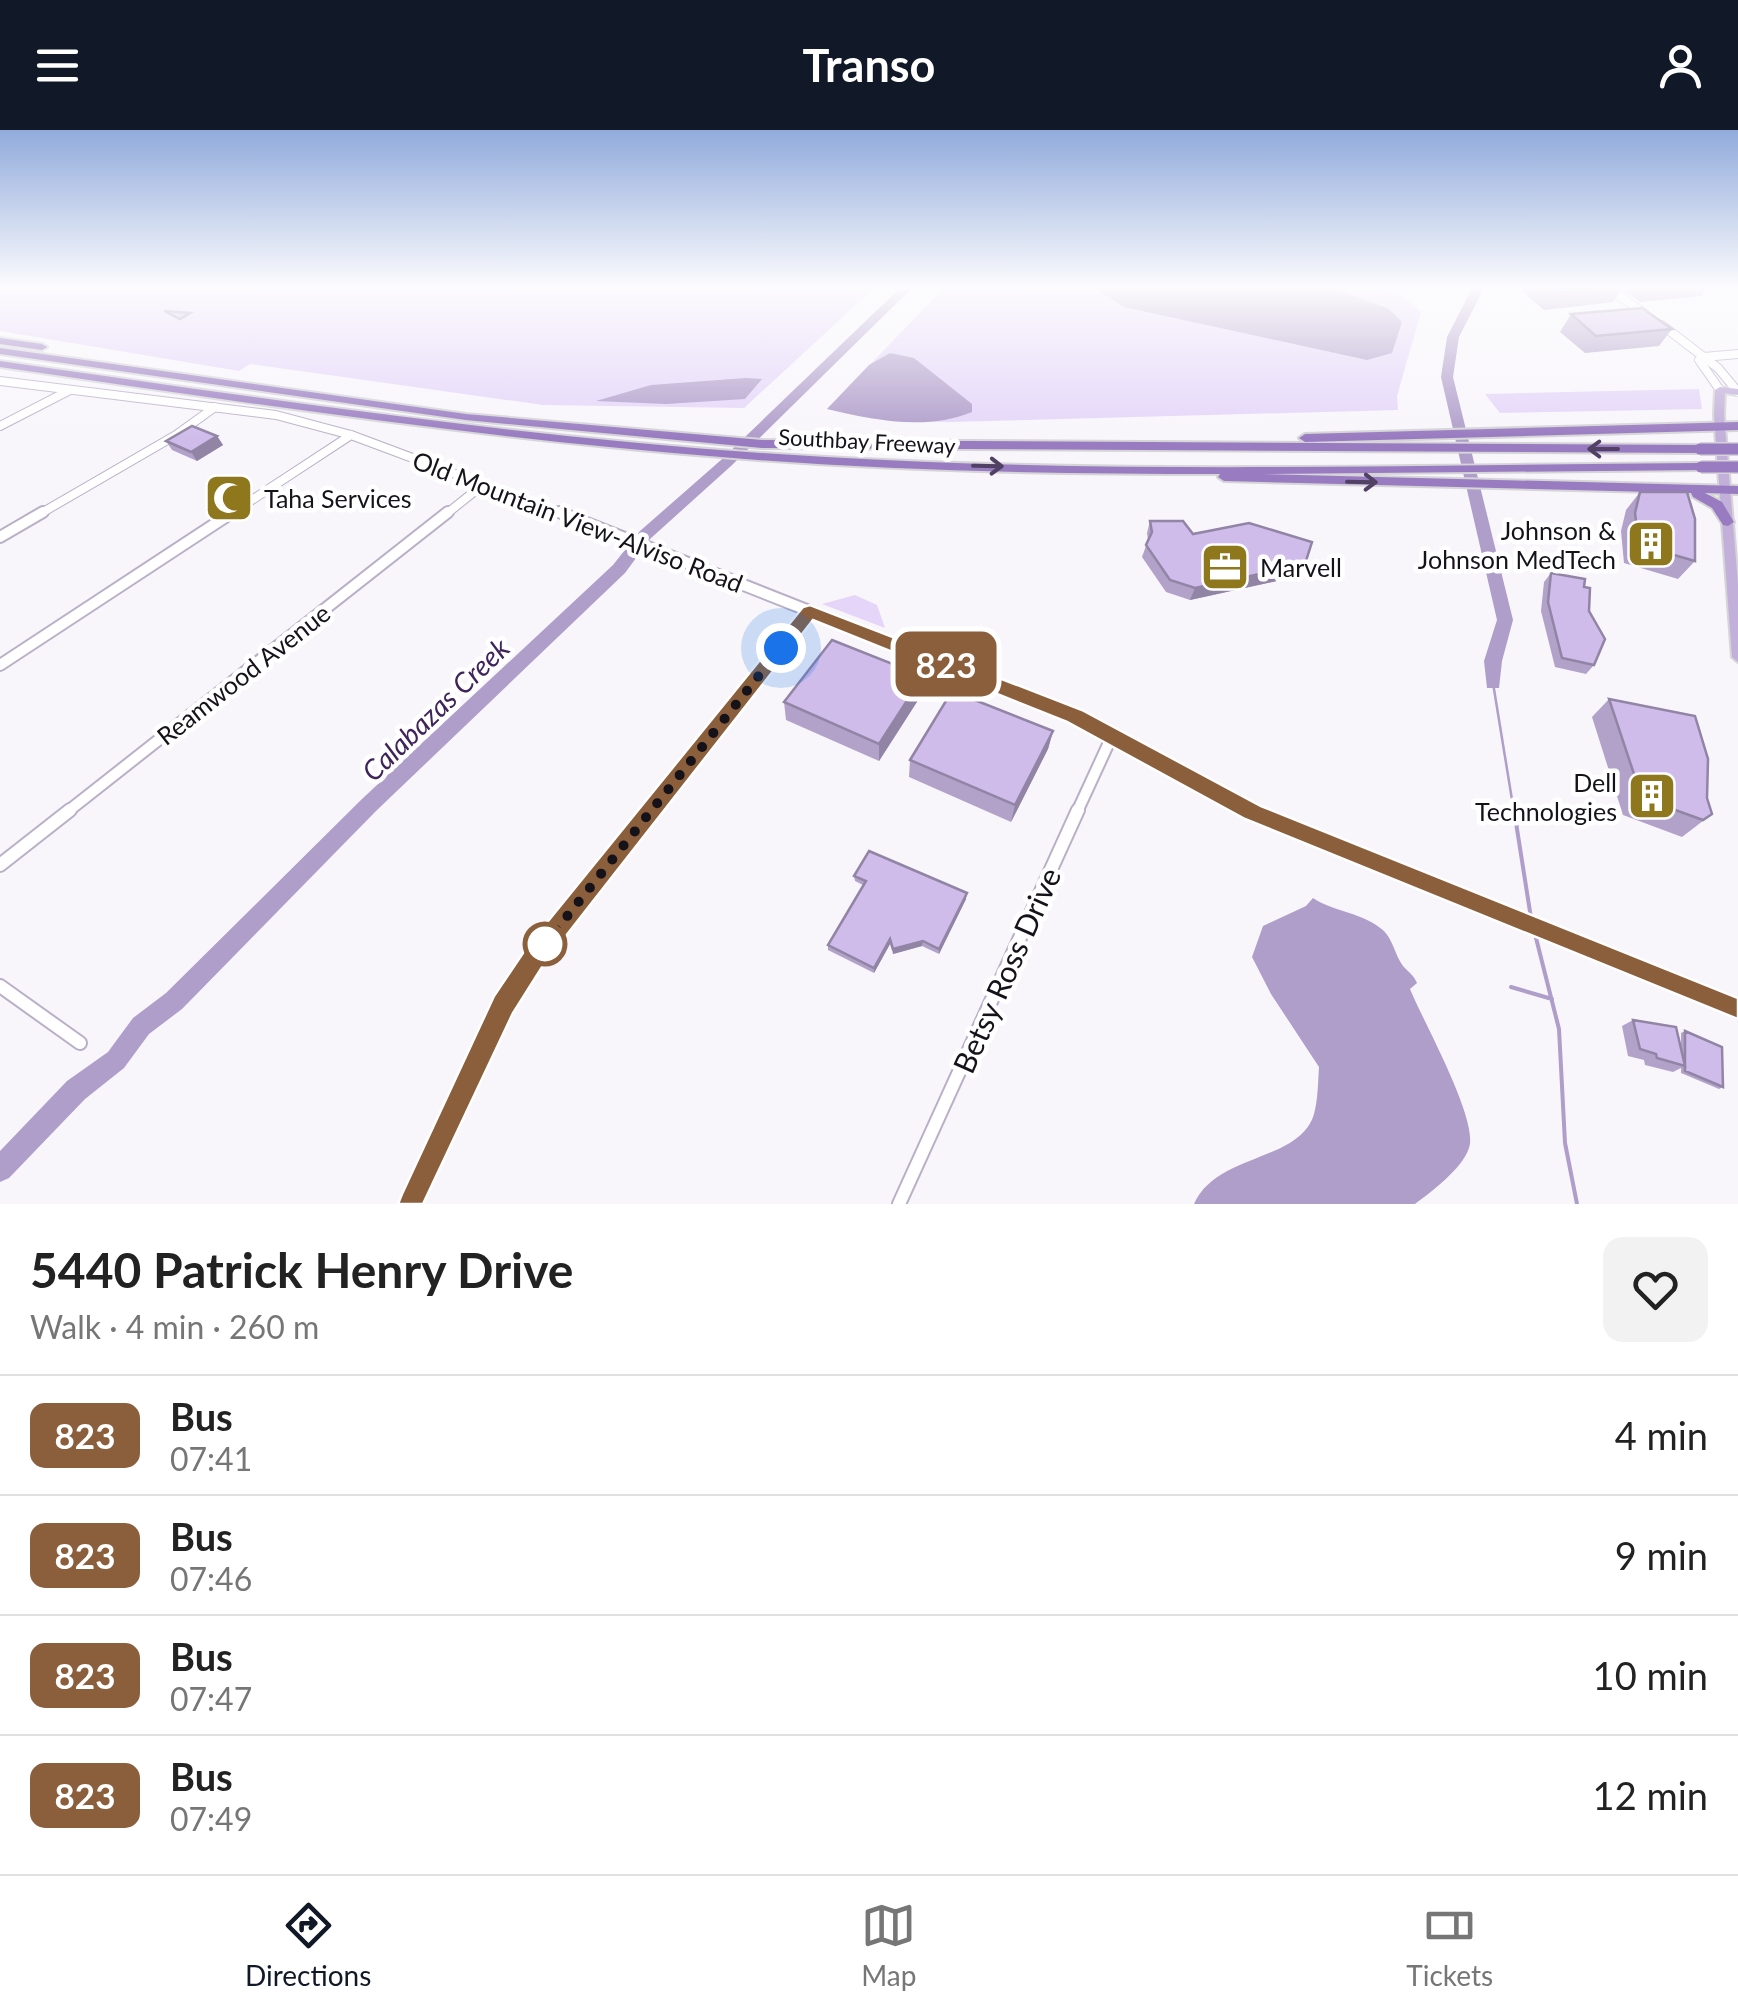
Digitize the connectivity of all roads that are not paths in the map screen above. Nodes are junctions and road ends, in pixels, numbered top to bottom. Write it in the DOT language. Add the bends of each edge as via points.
graph roads {
  1 [pos="1675,338"];
  2 [pos="0,340"];
  3 [pos="0,352"];
  4 [pos="1738,354"];
  5 [pos="1701,358"];
  6 [pos="0,367"];
  7 [pos="0,381"];
  8 [pos="213,381"];
  9 [pos="73,388"];
  10 [pos="1720,390"];
  11 [pos="1738,392"];
  12 [pos="215,406"];
  13 [pos="0,426"];
  14 [pos="1738,426"];
  15 [pos="1720,427"];
  16 [pos="351,434"];
  17 [pos="1081,447"];
  18 [pos="1738,448"];
  19 [pos="1020,467"];
  20 [pos="1738,467"];
  21 [pos="485,483"];
  22 [pos="1668,489"];
  23 [pos="1732,490"];
  24 [pos="1728,522"];
  25 [pos="0,537"];
  26 [pos="1736,602"];
  27 [pos="810,611"];
  28 [pos="1738,656"];
  29 [pos="0,666"];
  30 [pos="1112,736"];
  31 [pos="0,865"];
  32 [pos="0,986"];
  33 [pos="1738,1006"];
  34 [pos="80,1043"];
  35 [pos="412,1204"];
  36 [pos="899,1204"];
  1 -- 5 [label="street"];
  2 -- 8 [label="highway"];
  3 -- 8 [label="highway, Southbay Freeway"];
  4 -- 5 [label="street"];
  5 -- 10 [label="street"];
  5 -- 11 [label="street"];
  6 -- 19 [label="highway, Southbay Freeway, one-way" via="475,430 709,452"];
  7 -- 9 [label="street, Old Mountain View-Alviso Road"];
  8 -- 17 [label="highway, Southbay Freeway" via="466,417 762,444"];
  9 -- 12 [label="street, Old Mountain View-Alviso Road"];
  9 -- 13 [label="street"];
  10 -- 11 [label="main road"];
  10 -- 15 [label="main road"];
  12 -- 16 [label="street, Old Mountain View-Alviso Road"];
  12 -- 25 [label="street"];
  14 -- 15 [label="highway"];
  15 -- 17 [label="highway"];
  15 -- 23 [label="main road"];
  16 -- 21 [label="street, Old Mountain View-Alviso Road"];
  16 -- 29 [label="street"];
  18 -- 17 [label="highway, Southbay Freeway, one-way, bridge"];
  19 -- 20 [label="highway, Southbay Freeway, bridge"];
  19 -- 22 [label="highway, one-way"];
  21 -- 27 [label="street, Old Mountain View-Alviso Road"];
  21 -- 31 [label="street, Reamwood Avenue"];
  22 -- 23 [label="highway"];
  22 -- 24 [label="highway" via="1710,499"];
  23 -- 24 [label="main road"];
  24 -- 26 [label="main road"];
  26 -- 28 [label="main road"];
  27 -- 30 [label="street, Old Mountain View-Alviso Road"];
  27 -- 35 [label="street" via="536,956 504,1004"];
  30 -- 33 [label="street, Old Mountain View-Alviso Road" via="1253,812"];
  30 -- 36 [label="street, Betsy Ross Drive"];
  32 -- 34 [label="street"];
}
